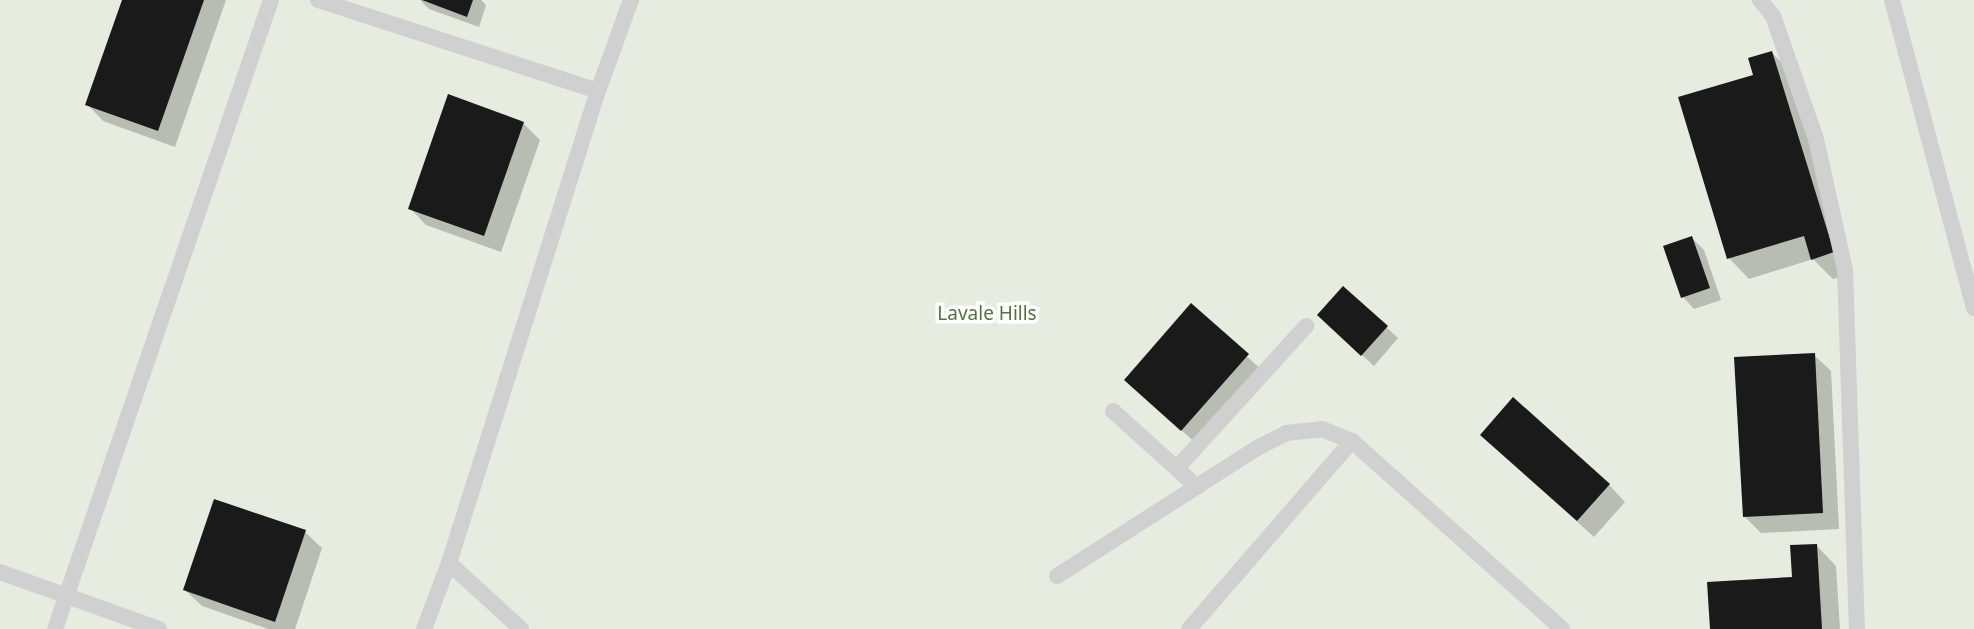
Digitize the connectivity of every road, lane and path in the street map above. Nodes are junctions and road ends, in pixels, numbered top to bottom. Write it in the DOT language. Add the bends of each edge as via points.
graph roads {
  1 [pos="271,0"];
  2 [pos="318,0"];
  3 [pos="631,0"];
  4 [pos="1760,0"];
  5 [pos="1892,0"];
  6 [pos="598,90"];
  7 [pos="1974,309"];
  8 [pos="1306,326"];
  9 [pos="1113,411"];
  10 [pos="1352,440"];
  11 [pos="1177,468"];
  12 [pos="1197,487"];
  13 [pos="449,563"];
  14 [pos="0,572"];
  15 [pos="1056,576"];
  16 [pos="65,596"];
  17 [pos="55,629"];
  18 [pos="159,629"];
  19 [pos="424,629"];
  20 [pos="521,629"];
  21 [pos="1189,629"];
  22 [pos="1562,629"];
  23 [pos="1857,629"];
  1 -- 16 [label="lane"];
  2 -- 6 [label="lane"];
  3 -- 6 [label="lane"];
  4 -- 23 [label="lane" via="1773,16 1816,139 1845,270"];
  5 -- 7 [label="lane"];
  6 -- 13 [label="lane"];
  8 -- 11 [label="lane"];
  9 -- 11 [label="lane"];
  10 -- 12 [label="lane" via="1322,429 1286,433"];
  10 -- 21 [label="lane"];
  10 -- 22 [label="lane"];
  11 -- 12 [label="lane"];
  12 -- 15 [label="lane"];
  13 -- 19 [label="lane"];
  13 -- 20 [label="lane"];
  14 -- 16 [label="lane"];
  16 -- 17 [label="lane"];
  16 -- 18 [label="lane"];
}
